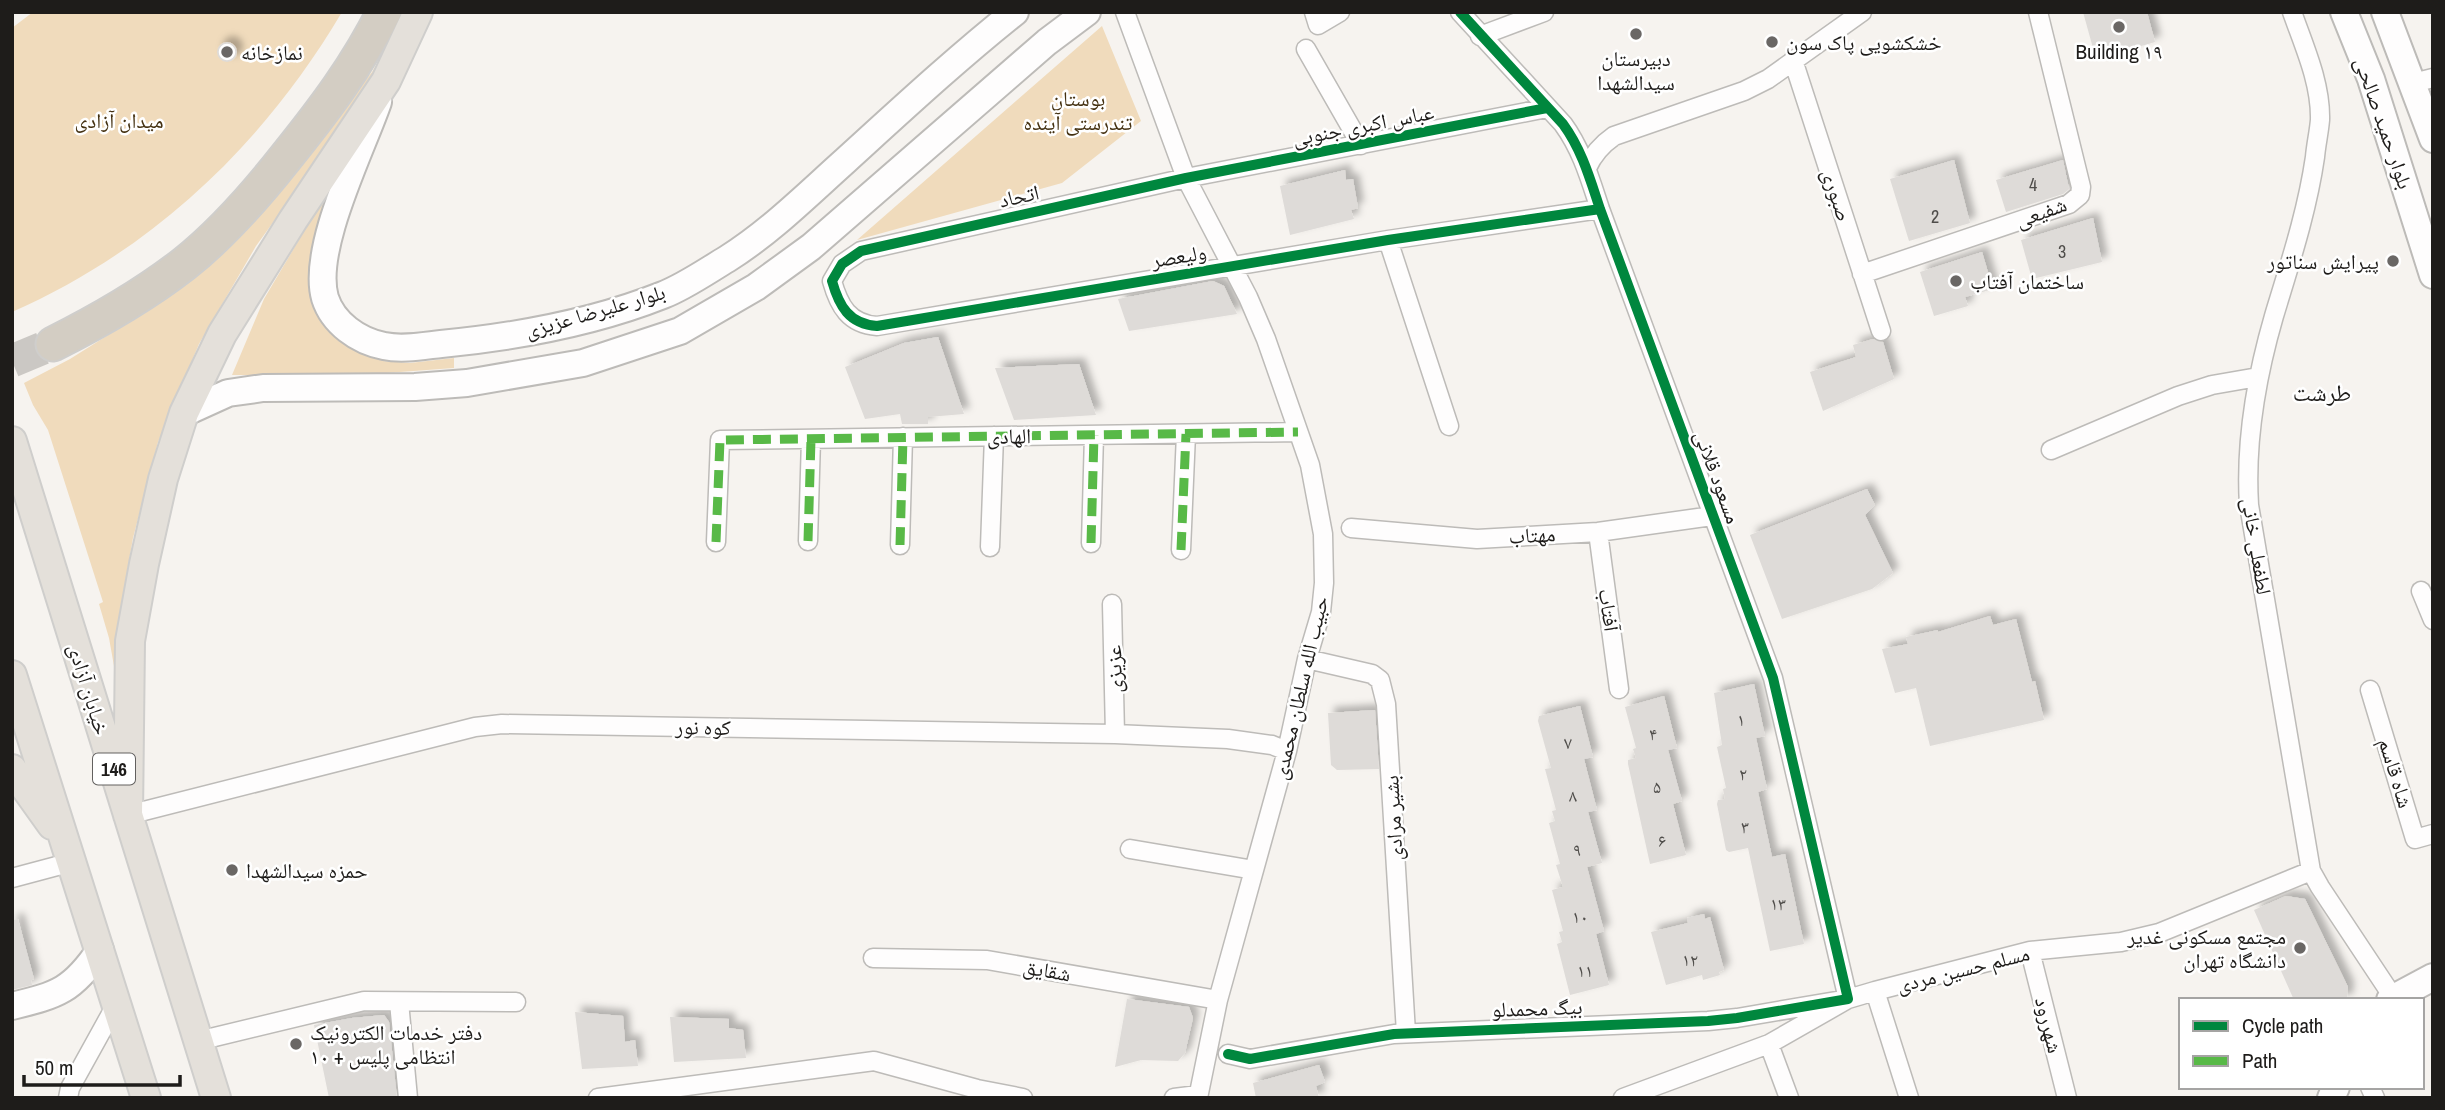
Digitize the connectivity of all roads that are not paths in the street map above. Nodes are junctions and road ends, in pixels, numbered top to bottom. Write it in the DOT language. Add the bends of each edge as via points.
graph roads {
  1 [pos="384,12"];
  2 [pos="418,12"];
  3 [pos="1016,12"];
  4 [pos="1087,12"];
  5 [pos="1125,12"];
  6 [pos="1314,12"];
  7 [pos="1340,12"];
  8 [pos="1460,12"];
  9 [pos="1544,12"];
  10 [pos="1862,12"];
  11 [pos="2038,12"];
  12 [pos="2292,12"];
  13 [pos="2344,12"];
  14 [pos="2385,12"];
  15 [pos="1480,36"];
  16 [pos="1306,49"];
  17 [pos="1793,60"];
  18 [pos="386,81"];
  19 [pos="2423,81"];
  20 [pos="1547,108"];
  21 [pos="2433,139"];
  22 [pos="869,140"];
  23 [pos="1362,145"];
  24 [pos="1587,168"];
  25 [pos="895,173"];
  26 [pos="1186,178"];
  27 [pos="1600,209"];
  28 [pos="1388,240"];
  29 [pos="861,251"];
  30 [pos="1233,267"];
  31 [pos="1863,274"];
  32 [pos="2433,275"];
  33 [pos="1881,331"];
  34 [pos="465,342"];
  35 [pos="53,344"];
  36 [pos="2259,377"];
  37 [pos="467,383"];
  38 [pos="184,413"];
  39 [pos="1449,426"];
  40 [pos="1298,432"];
  41 [pos="1186,434"];
  42 [pos="1094,435"];
  43 [pos="994,436"];
  44 [pos="903,438"];
  45 [pos="811,439"];
  46 [pos="12,441"];
  47 [pos="2051,450"];
  48 [pos="1712,516"];
  49 [pos="1351,528"];
  50 [pos="1598,532"];
  51 [pos="808,541"];
  52 [pos="716,542"];
  53 [pos="1091,543"];
  54 [pos="900,545"];
  55 [pos="990,547"];
  56 [pos="1181,550"];
  57 [pos="2421,591"];
  58 [pos="1112,604"];
  59 [pos="2433,620"];
  60 [pos="1307,659"];
  61 [pos="12,675"];
  62 [pos="1619,689"];
  63 [pos="2370,690"];
  64 [pos="1115,734"];
  65 [pos="1287,751"];
  66 [pos="12,769"];
  67 [pos="128,815"];
  68 [pos="2433,834"];
  69 [pos="1130,849"];
  70 [pos="69,853"];
  71 [pos="1254,870"];
  72 [pos="2311,871"];
  73 [pos="12,878"];
  74 [pos="100,950"];
  75 [pos="2030,951"];
  76 [pos="873,958"];
  77 [pos="2433,976"];
  78 [pos="1875,991"];
  79 [pos="2391,998"];
  80 [pos="1848,999"];
  81 [pos="1218,1000"];
  82 [pos="399,1002"];
  83 [pos="516,1002"];
  84 [pos="117,1003"];
  85 [pos="12,1006"];
  86 [pos="1406,1033"];
  87 [pos="198,1041"];
  88 [pos="1769,1044"];
  89 [pos="1228,1054"];
  90 [pos="1198,1096"];
  91 [pos="68,1098"];
  92 [pos="146,1098"];
  93 [pos="216,1098"];
  94 [pos="408,1098"];
  95 [pos="598,1098"];
  96 [pos="1023,1098"];
  97 [pos="1174,1098"];
  98 [pos="1623,1098"];
  99 [pos="1789,1098"];
  100 [pos="1909,1098"];
  101 [pos="2067,1098"];
  1 -- 35 [label="highway" via="322,112 223,228 145,293"];
  2 -- 18 [label="main road"];
  3 -- 22 [label="main road, بلوار علیرضا عزیزی"];
  4 -- 25 [label="main road, بلوار علیرضا عزیزی"];
  5 -- 26 [label="street, حبیب الله سلطان محمدی"];
  6 -- 7 [label="street" via="1318,25"];
  8 -- 15 [label="street, مسعود قلانی"];
  9 -- 15 [label="street"];
  10 -- 17 [label="street"];
  11 -- 31 [label="street, شفیعی" via="2080,195 2069,204"];
  12 -- 36 [label="street, لطفعلی خانی" via="2314,76 2320,120 2311,187"];
  13 -- 32 [label="main road, بلوار حمید صالحی" via="2371,79"];
  14 -- 19 [label="main road, بلوار حمید صالحی"];
  15 -- 20 [label="street, مسعود قلانی"];
  16 -- 23 [label="street"];
  17 -- 24 [label="street" via="1744,91 1614,136"];
  17 -- 31 [label="street, صبوری"];
  18 -- 34 [label="main road, بلوار علیرضا عزیزی" via="328,239 325,298 344,328 384,346"];
  18 -- 38 [label="main road" via="222,334"];
  19 -- 21 [label="main road, بلوار حمید صالحی"];
  20 -- 23 [label="street, عباس اکبری جنوبی"];
  20 -- 24 [label="street, مسعود قلانی" via="1570,134"];
  22 -- 25 [label="main road"];
  22 -- 34 [label="main road, بلوار علیرضا عزیزی" via="784,216 729,257 664,295 558,325"];
  23 -- 26 [label="street, عباس اکبری جنوبی"];
  24 -- 27 [label="street, مسعود قلانی"];
  25 -- 37 [label="main road, بلوار علیرضا عزیزی" via="786,266 680,331 583,363"];
  26 -- 29 [label="street, اتحاد"];
  26 -- 30 [label="street, حبیب الله سلطان محمدی"];
  27 -- 28 [label="street, ولیعصر"];
  27 -- 48 [label="street, مسعود قلانی"];
  28 -- 30 [label="street, ولیعصر"];
  28 -- 39 [label="street"];
  29 -- 30 [label="street, ولیعصر" via="842,264 832,281 844,311 864,325 877,326"];
  30 -- 40 [label="street, حبیب الله سلطان محمدی" via="1266,339"];
  31 -- 33 [label="street, صبوری"];
  34 -- 37 [label="main road"];
  36 -- 47 [label="street" via="2178,396"];
  36 -- 72 [label="street, لطفعلی خانی" via="2251,415 2249,505"];
  37 -- 38 [label="main road, بلوار علیرضا عزیزی" via="263,388 228,393"];
  38 -- 67 [label="main road" via="163,479 130,641"];
  40 -- 41 [label="street, الهادی"];
  40 -- 60 [label="street, حبیب الله سلطان محمدی" via="1310,465 1323,534 1321,612"];
  41 -- 42 [label="street, الهادی"];
  41 -- 56 [label="street"];
  42 -- 43 [label="street, الهادی"];
  42 -- 53 [label="street"];
  43 -- 44 [label="street, الهادی"];
  43 -- 55 [label="street"];
  44 -- 45 [label="street, الهادی"];
  44 -- 54 [label="street"];
  45 -- 51 [label="street"];
  45 -- 52 [label="street, الهادی" via="720,440"];
  46 -- 67 [label="main road, خیابان آزادی / 146"];
  48 -- 50 [label="street, مهتاب"];
  48 -- 80 [label="street, مسعود قلانی" via="1773,678"];
  49 -- 50 [label="street, مهتاب" via="1476,538"];
  50 -- 62 [label="street, آفتاب"];
  57 -- 59 [label="street"];
  58 -- 64 [label="street, عزیزی"];
  60 -- 65 [label="street, حبیب الله سلطان محمدی"];
  60 -- 86 [label="street, بشیر مرادی" via="1372,674 1380,680 1386,704"];
  61 -- 70 [label="main road"];
  63 -- 68 [label="street, شاه قاسم" via="2415,839"];
  64 -- 65 [label="street, کوه نور" via="1228,739"];
  64 -- 67 [label="street, کوه نور" via="502,724"];
  65 -- 71 [label="street, حبیب الله سلطان محمدی"];
  66 -- 70 [label="main road"];
  67 -- 87 [label="main road, خیابان آزادی / 146"];
  69 -- 71 [label="street"];
  70 -- 73 [label="street"];
  70 -- 74 [label="main road"];
  71 -- 81 [label="street, حبیب الله سلطان محمدی"];
  72 -- 75 [label="street, مسلم حسین مردی" via="2138,939"];
  72 -- 79 [label="street, لطفعلی خانی"];
  74 -- 84 [label="main road"];
  74 -- 85 [label="main road" via="72,985 47,998"];
  75 -- 78 [label="street, مسلم حسین مردی"];
  75 -- 101 [label="street, شهررود"];
  76 -- 81 [label="street, شقایق" via="987,960"];
  77 -- 79 [label="main road"];
  78 -- 80 [label="street, مسلم حسین مردی"];
  78 -- 100 [label="street"];
  80 -- 86 [label="street, بیگ محمدلو" via="1708,1021"];
  80 -- 88 [label="street, مسلم حسین مردی"];
  81 -- 90 [label="street, حبیب الله سلطان محمدی"];
  82 -- 83 [label="street"];
  82 -- 87 [label="street" via="364,1001"];
  82 -- 94 [label="street"];
  84 -- 91 [label="street"];
  84 -- 92 [label="main road"];
  86 -- 89 [label="street, بیگ محمدلو" via="1250,1059"];
  87 -- 93 [label="main road, خیابان آزادی / 146"];
  88 -- 98 [label="street, مسلم حسین مردی"];
  88 -- 99 [label="street"];
  90 -- 97 [label="street"];
  95 -- 96 [label="street" via="874,1061"];
}
